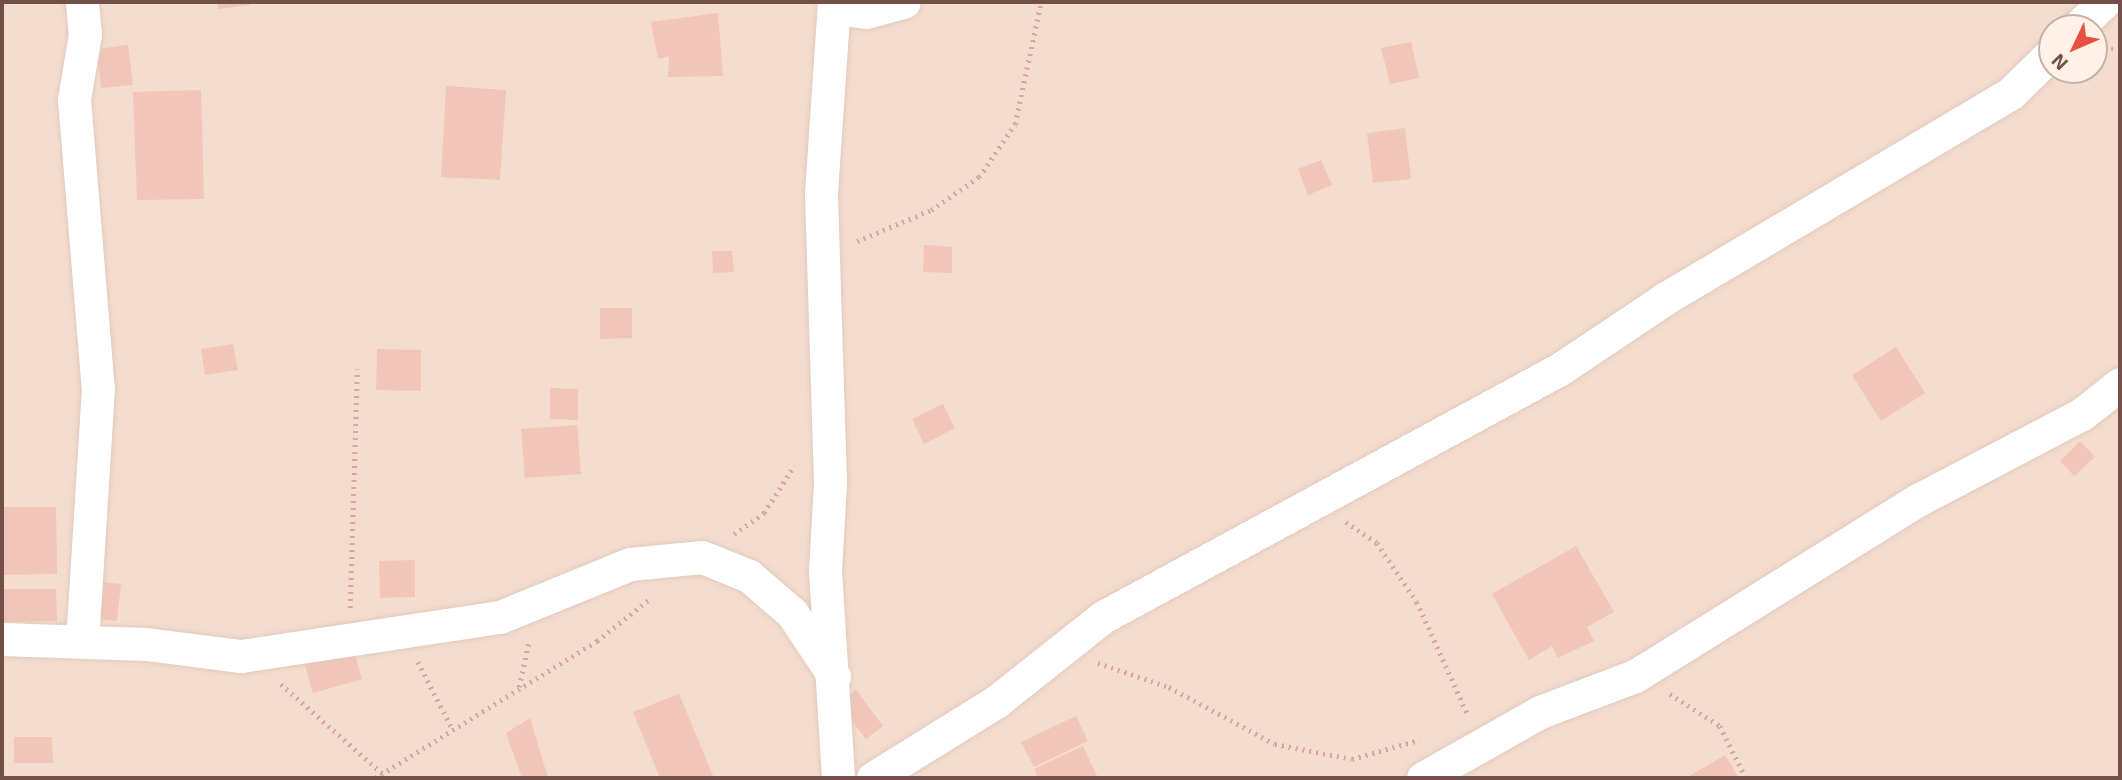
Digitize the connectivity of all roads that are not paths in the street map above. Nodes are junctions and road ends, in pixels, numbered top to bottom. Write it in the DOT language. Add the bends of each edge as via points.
graph roads {
  1 [pos="82,2"];
  2 [pos="904,2"];
  3 [pos="834,5"];
  4 [pos="2038,67"];
  5 [pos="2120,384"];
  6 [pos="2,639"];
  7 [pos="82,641"];
  8 [pos="834,676"];
  9 [pos="838,778"];
  10 [pos="873,778"];
  11 [pos="1423,778"];
  1 -- 7 [label="street" via="85,33 75,113 98,388"];
  2 -- 3 [label="street" via="866,12"];
  3 -- 8 [label="street" via="823,253 830,484 825,570"];
  4 -- 10 [label="street" via="2011,93 1909,158 1771,234 1560,369 1103,617 997,701"];
  5 -- 11 [label="street" via="2038,441 1917,500 1619,682 1541,712"];
  6 -- 7 [label="street"];
  7 -- 8 [label="street" via="241,656 347,636 404,635 536,605 630,564 702,557 749,576 792,613"];
  8 -- 9 [label="street"];
}
